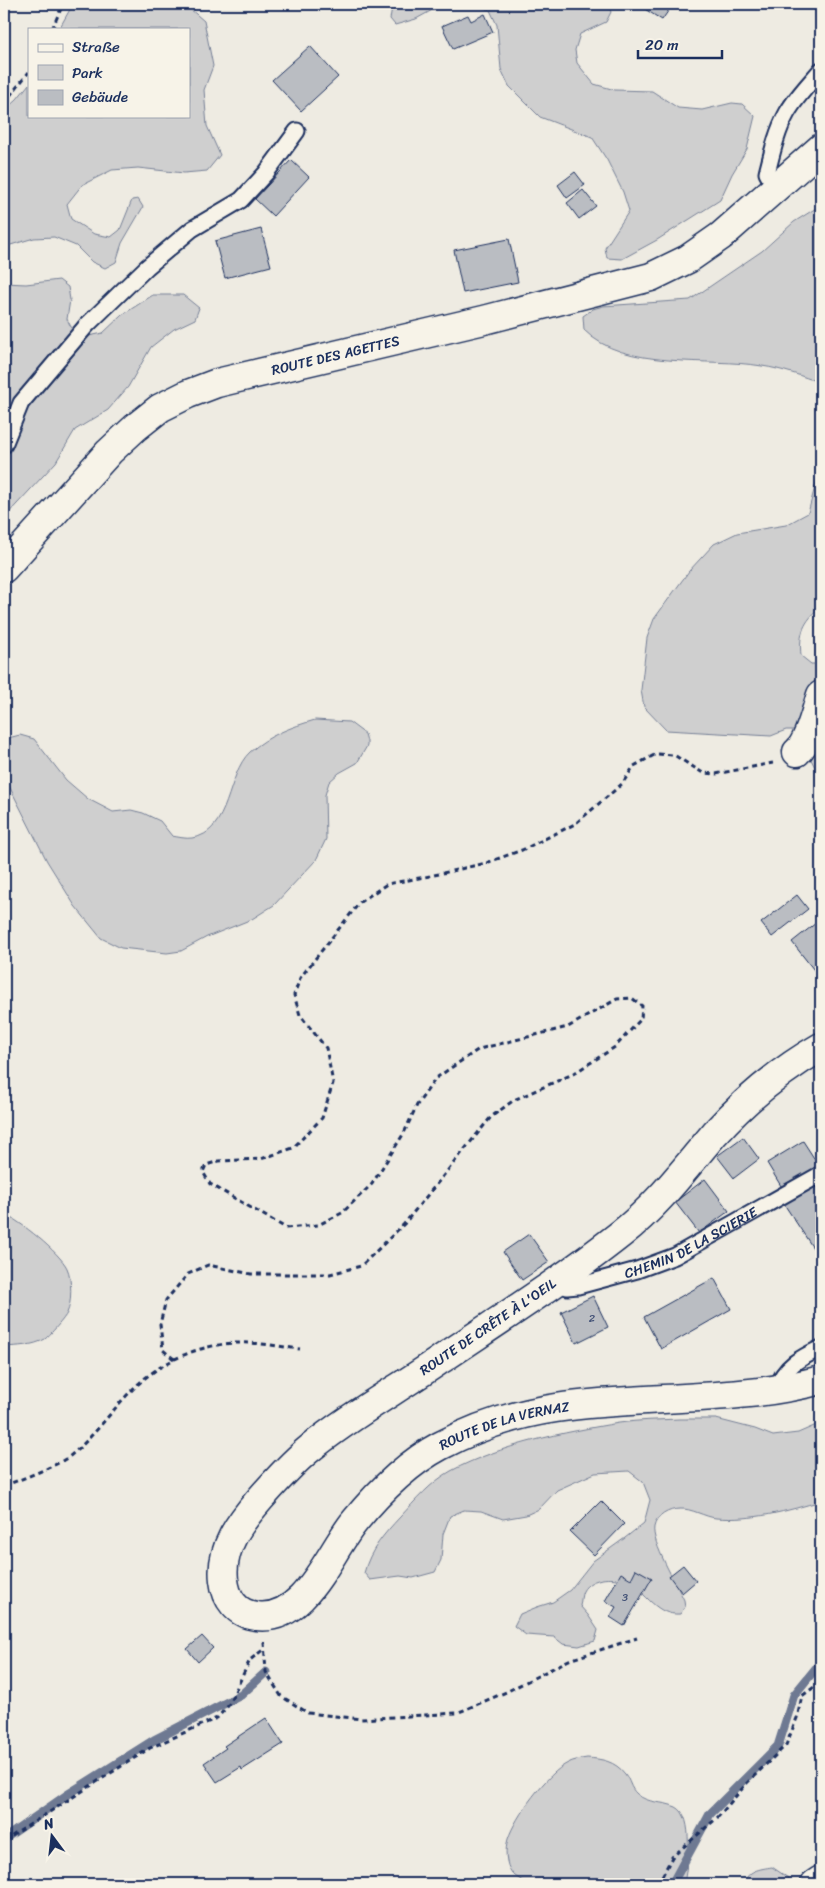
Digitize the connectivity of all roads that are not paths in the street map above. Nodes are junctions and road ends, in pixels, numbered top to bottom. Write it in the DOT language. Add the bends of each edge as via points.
graph roads {
  1 [pos="821,70"];
  2 [pos="297,131"];
  3 [pos="821,148"];
  4 [pos="775,188"];
  5 [pos="4,445"];
  6 [pos="4,568"];
  7 [pos="821,695"];
  8 [pos="797,752"];
  9 [pos="821,1047"];
  10 [pos="820,1175"];
  11 [pos="556,1281"];
  12 [pos="821,1348"];
  13 [pos="821,1380"];
  14 [pos="777,1388"];
  15 [pos="263,1617"];
  16 [pos="821,1880"];
  17 [pos="815,1884"];
  1 -- 4 [label="lane" via="800,93 787,114 767,173"];
  2 -- 5 [label="lane" via="266,174 241,200 192,229 147,267 88,325 21,403"];
  3 -- 4 [label="street"];
  4 -- 6 [label="street, ROUTE DES AGETTES" via="721,236 675,266 638,281 217,383 188,394 160,408 109,452"];
  7 -- 8 [label="street" via="809,730"];
  9 -- 11 [label="street, ROUTE DE CRÊTE À L'OEIL" via="784,1070 752,1096 646,1213"];
  10 -- 11 [label="lane, CHEMIN DE LA SCIERIE" via="675,1256 578,1286 567,1287"];
  11 -- 15 [label="street, ROUTE DE CRÊTE À L'OEIL" via="330,1434 298,1459 256,1504 231,1540 224,1560 223,1578 226,1593 234,1606 248,1614"];
  12 -- 14 [label="lane" via="789,1367 782,1374"];
  13 -- 14 [label="street, ROUTE DE LA VERNAZ"];
  14 -- 15 [label="street, ROUTE DE LA VERNAZ" via="699,1398 554,1408 471,1432 425,1455 394,1480 352,1524 299,1601 286,1612"];
  16 -- 17 [label="street"];
}
